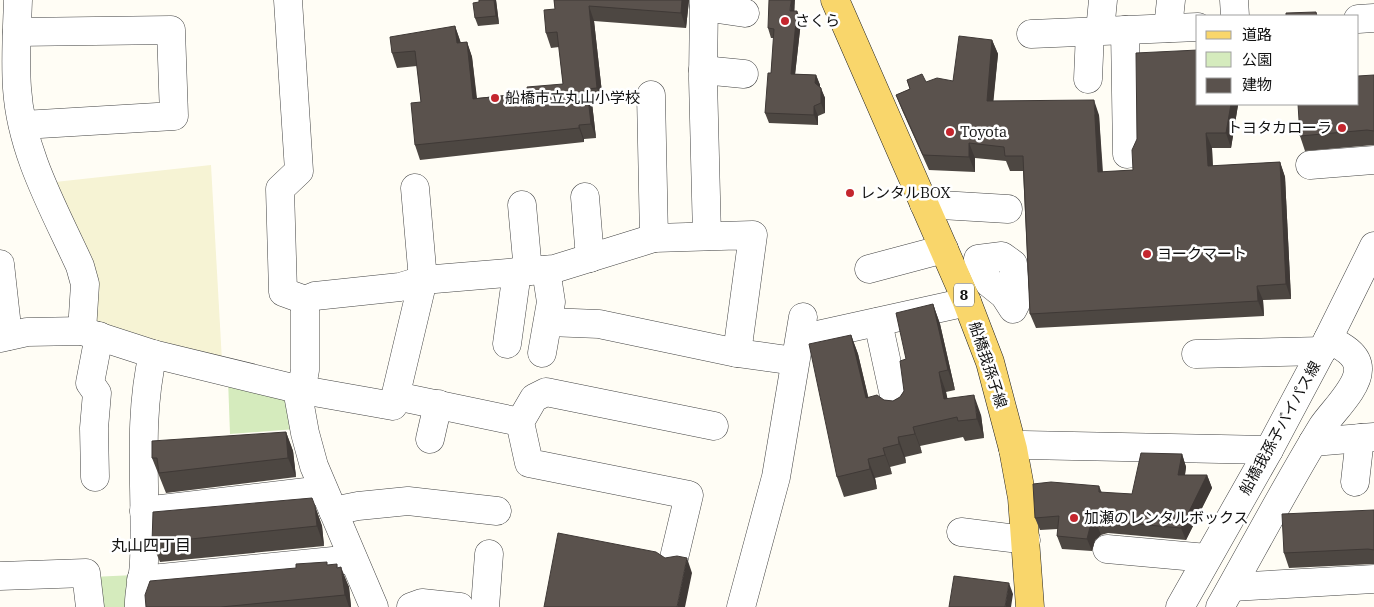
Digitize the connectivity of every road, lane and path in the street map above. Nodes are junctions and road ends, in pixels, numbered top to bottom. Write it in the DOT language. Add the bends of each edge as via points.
graph roads {
  1 [pos="18,0"];
  2 [pos="288,0"];
  3 [pos="835,0"];
  4 [pos="1103,0"];
  5 [pos="1171,0"];
  6 [pos="1234,0"];
  7 [pos="704,4"];
  8 [pos="745,13"];
  9 [pos="1235,15"];
  10 [pos="1374,18"];
  11 [pos="1359,19"];
  12 [pos="1196,27"];
  13 [pos="1168,28"];
  14 [pos="1105,31"];
  15 [pos="17,32"];
  16 [pos="1031,34"];
  17 [pos="703,70"];
  18 [pos="744,74"];
  19 [pos="1088,79"];
  20 [pos="8,89"];
  21 [pos="651,95"];
  22 [pos="23,125"];
  23 [pos="1127,154"];
  24 [pos="1374,160"];
  25 [pos="1310,165"];
  26 [pos="415,188"];
  27 [pos="585,197"];
  28 [pos="924,204"];
  29 [pos="522,205"];
  30 [pos="1008,209"];
  31 [pos="707,236"];
  32 [pos="654,238"];
  33 [pos="944,248"];
  34 [pos="1373,254"];
  35 [pos="590,258"];
  36 [pos="0,264"];
  37 [pos="869,269"];
  38 [pos="530,271"];
  39 [pos="423,280"];
  40 [pos="305,300"];
  41 [pos="967,302"];
  42 [pos="548,322"];
  43 [pos="878,322"];
  44 [pos="90,334"];
  45 [pos="4,337"];
  46 [pos="801,339"];
  47 [pos="507,344"];
  48 [pos="1325,345"];
  49 [pos="542,353"];
  50 [pos="737,353"];
  51 [pos="153,354"];
  52 [pos="1196,354"];
  53 [pos="1366,367"];
  54 [pos="297,389"];
  55 [pos="396,396"];
  56 [pos="438,404"];
  57 [pos="896,404"];
  58 [pos="520,422"];
  59 [pos="714,426"];
  60 [pos="305,433"];
  61 [pos="276,436"];
  62 [pos="1367,438"];
  63 [pos="430,439"];
  64 [pos="1313,442"];
  65 [pos="172,444"];
  66 [pos="143,447"];
  67 [pos="1014,449"];
  68 [pos="1269,450"];
  69 [pos="95,477"];
  70 [pos="1355,482"];
  71 [pos="328,501"];
  72 [pos="144,511"];
  73 [pos="497,511"];
  74 [pos="961,532"];
  75 [pos="1026,540"];
  76 [pos="1107,549"];
  77 [pos="489,554"];
  78 [pos="674,558"];
  79 [pos="1208,558"];
  80 [pos="353,559"];
  81 [pos="0,576"];
  82 [pos="1374,579"];
  83 [pos="141,580"];
  84 [pos="1226,597"];
  85 [pos="90,607"];
  86 [pos="139,607"];
  87 [pos="374,607"];
  88 [pos="411,607"];
  89 [pos="460,607"];
  90 [pos="485,607"];
  91 [pos="740,607"];
  92 [pos="1030,607"];
  93 [pos="1180,607"];
  1 -- 15 [label="street"];
  2 -- 40 [label="street" via="299,171 280,190 283,292"];
  3 -- 28 [label="main road, 船橋我孫子線 / 8"];
  4 -- 14 [label="street"];
  5 -- 13 [label="street"];
  6 -- 9 [label="street"];
  7 -- 8 [label="street"];
  7 -- 17 [label="street"];
  10 -- 11 [label="street"];
  12 -- 13 [label="street"];
  13 -- 14 [label="street"];
  14 -- 16 [label="street"];
  14 -- 19 [label="street"];
  14 -- 23 [label="street"];
  15 -- 20 [label="street"];
  15 -- 22 [label="street" via="171,30 174,116"];
  17 -- 18 [label="street"];
  17 -- 31 [label="street"];
  20 -- 22 [label="street"];
  21 -- 32 [label="street"];
  22 -- 44 [label="street" via="32,161 80,266"];
  24 -- 25 [label="street"];
  26 -- 39 [label="street"];
  27 -- 35 [label="street"];
  28 -- 30 [label="street"];
  28 -- 33 [label="main road, 船橋我孫子線 / 8"];
  29 -- 38 [label="street"];
  31 -- 32 [label="street"];
  31 -- 50 [label="street" via="753,235"];
  32 -- 35 [label="street"];
  33 -- 37 [label="street"];
  33 -- 41 [label="main road, 船橋我孫子線 / 8"];
  34 -- 48 [label="street, 船橋我孫子バイパス線"];
  35 -- 38 [label="street"];
  36 -- 45 [label="street"];
  38 -- 39 [label="street"];
  38 -- 42 [label="street" via="551,302"];
  38 -- 47 [label="street"];
  39 -- 40 [label="street" via="400,287 315,296"];
  39 -- 55 [label="street"];
  40 -- 54 [label="street" via="305,370"];
  41 -- 43 [label="street"];
  41 -- 67 [label="main road, 船橋我孫子線 / 8" via="990,362"];
  42 -- 49 [label="street"];
  42 -- 50 [label="street" via="599,324"];
  43 -- 46 [label="street"];
  43 -- 57 [label="street"];
  44 -- 45 [label="street" via="40,331"];
  44 -- 51 [label="street"];
  44 -- 69 [label="street" via="90,382 97,393"];
  46 -- 50 [label="street"];
  46 -- 91 [label="street" via="776,477"];
  48 -- 52 [label="street"];
  48 -- 53 [label="street" via="1348,349"];
  48 -- 68 [label="street, 船橋我孫子バイパス線"];
  51 -- 54 [label="street"];
  51 -- 66 [label="street" via="145,386"];
  53 -- 64 [label="street"];
  54 -- 55 [label="street" via="393,406"];
  54 -- 60 [label="street"];
  55 -- 56 [label="street"];
  56 -- 58 [label="street"];
  56 -- 63 [label="street"];
  58 -- 59 [label="street" via="534,398 546,392"];
  58 -- 78 [label="street" via="529,463 689,495"];
  60 -- 61 [label="street"];
  60 -- 71 [label="street"];
  62 -- 64 [label="street"];
  62 -- 70 [label="street"];
  64 -- 84 [label="street"];
  65 -- 66 [label="street"];
  66 -- 72 [label="street"];
  67 -- 68 [label="street" via="1024,445"];
  67 -- 75 [label="main road, 船橋我孫子線 / 8"];
  68 -- 79 [label="street, 船橋我孫子バイパス線"];
  71 -- 72 [label="street"];
  71 -- 73 [label="street" via="358,506 408,501"];
  71 -- 80 [label="street"];
  72 -- 83 [label="street"];
  74 -- 75 [label="street"];
  75 -- 92 [label="main road, 船橋我孫子線 / 8"];
  76 -- 79 [label="street"];
  77 -- 90 [label="street"];
  79 -- 93 [label="street, 船橋我孫子バイパス線"];
  80 -- 83 [label="street"];
  80 -- 87 [label="street"];
  81 -- 85 [label="street" via="86,573"];
  82 -- 84 [label="street"];
  83 -- 86 [label="street"];
  88 -- 89 [label="street" via="422,603"];
}
